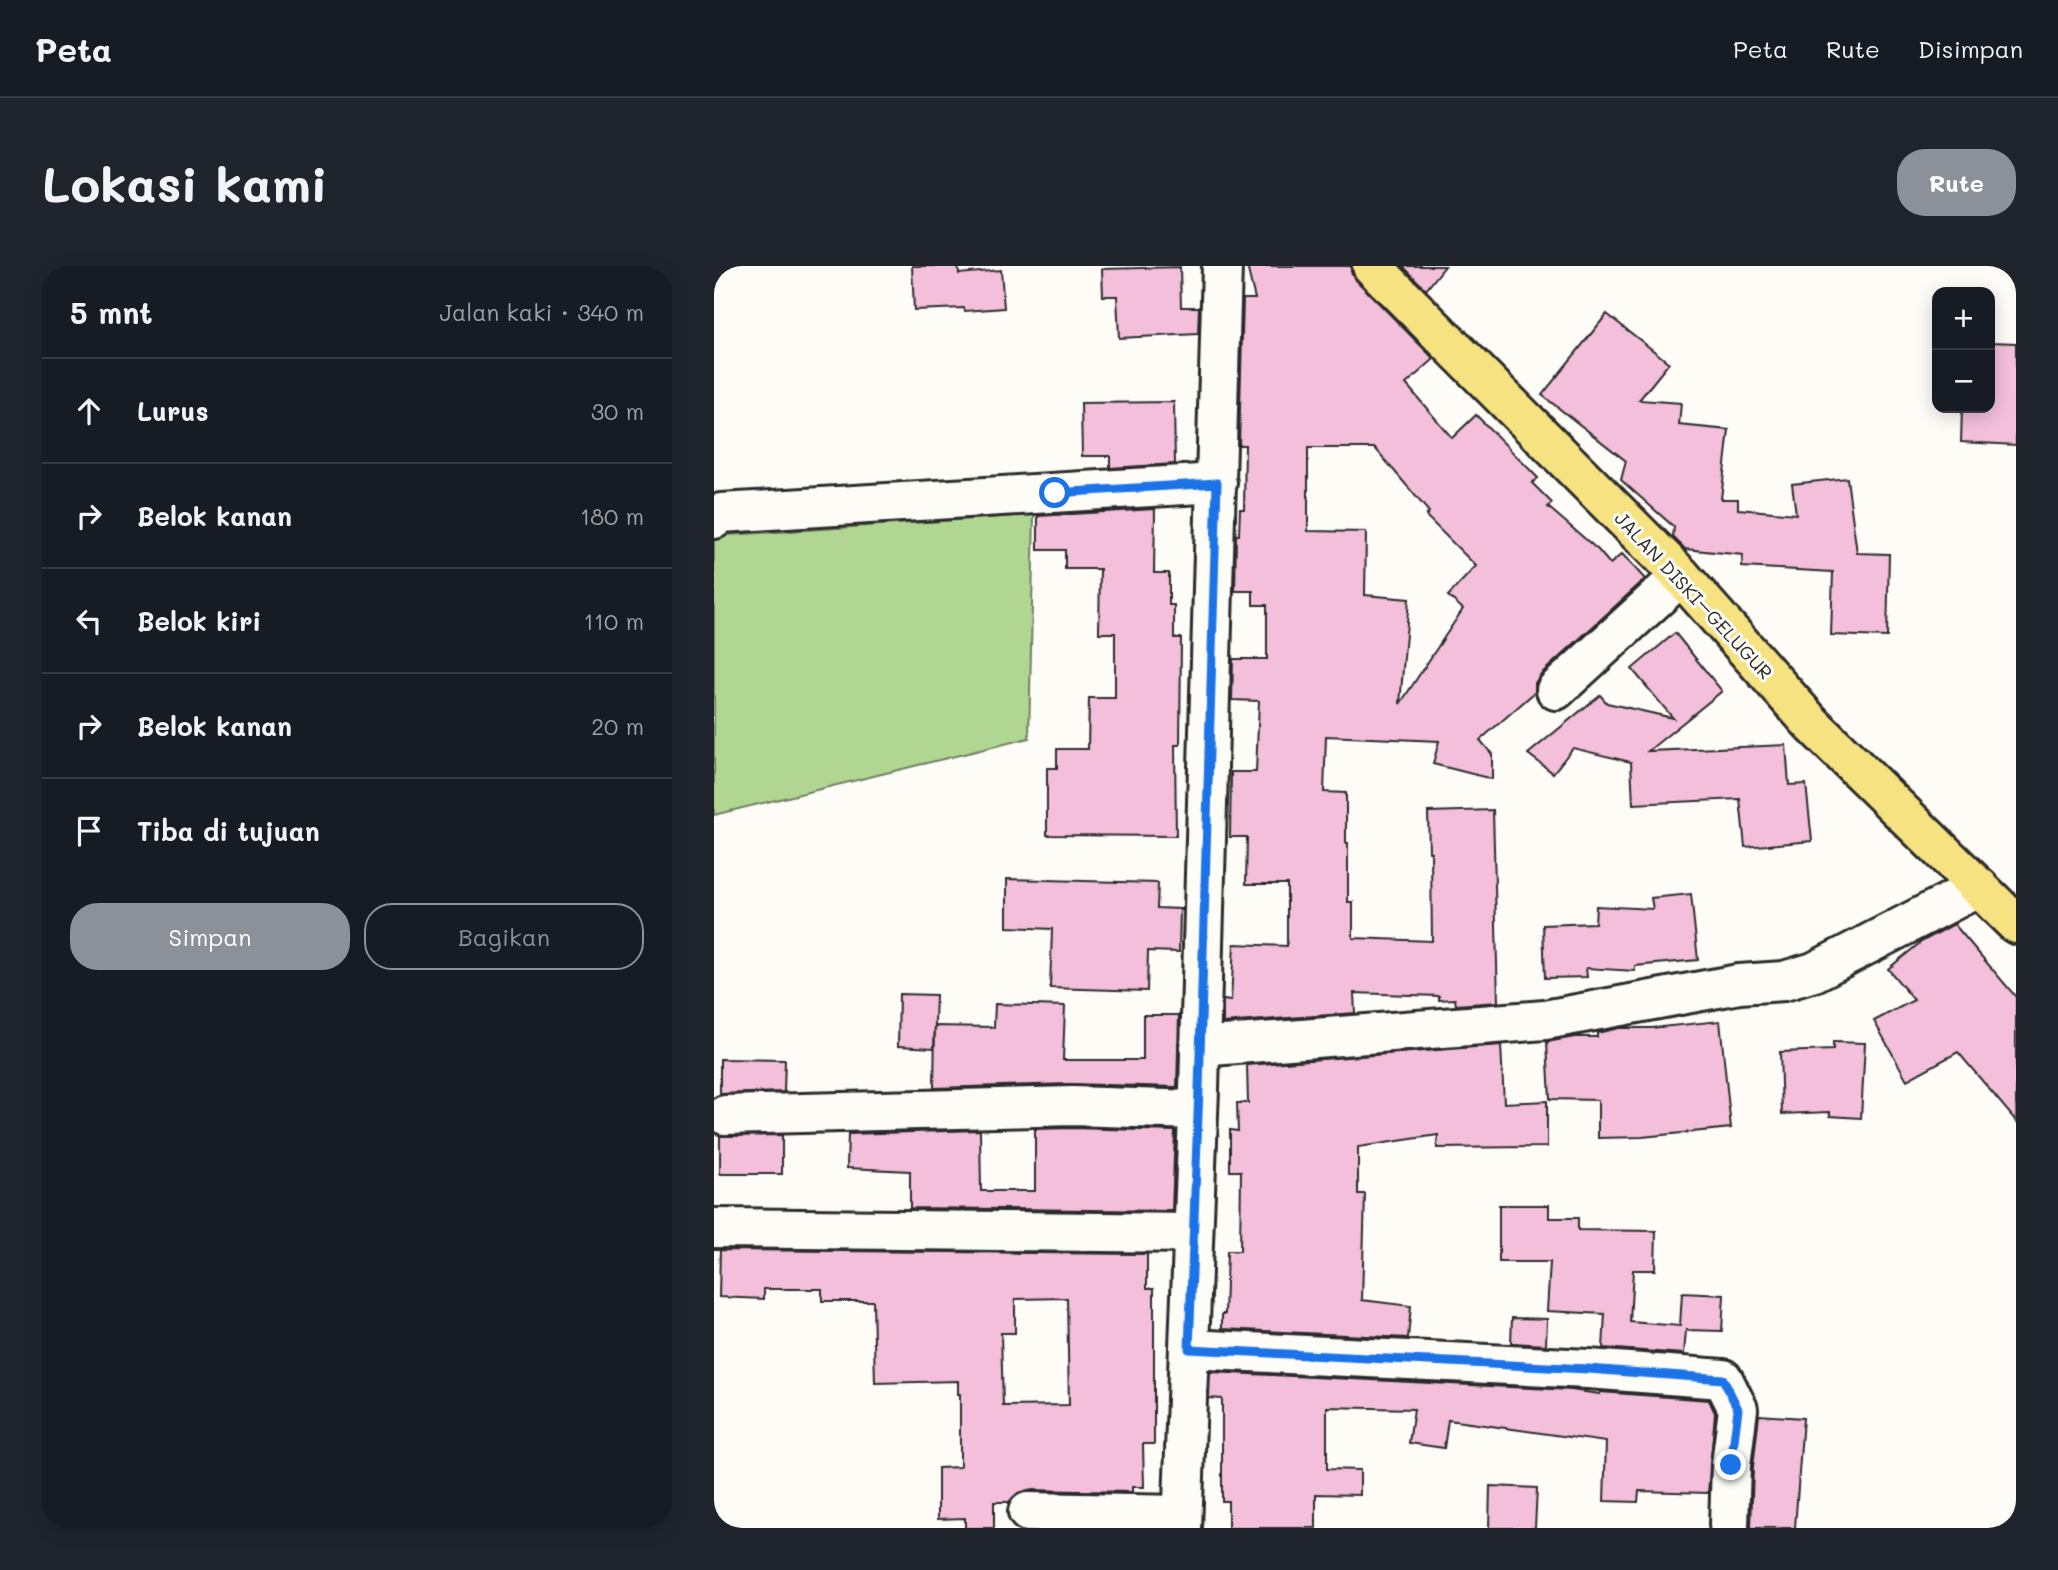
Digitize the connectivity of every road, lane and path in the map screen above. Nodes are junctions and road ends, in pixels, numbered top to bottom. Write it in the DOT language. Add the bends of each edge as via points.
graph roads {
  1 [pos="1222,266"];
  2 [pos="1372,266"];
  3 [pos="1217,483"];
  4 [pos="714,519"];
  5 [pos="1681,576"];
  6 [pos="1556,690"];
  7 [pos="1979,887"];
  8 [pos="2016,924"];
  9 [pos="1199,1047"];
  10 [pos="1198,1110"];
  11 [pos="724,1115"];
  12 [pos="714,1228"];
  13 [pos="1193,1233"];
  14 [pos="1189,1349"];
  15 [pos="1028,1512"];
  16 [pos="1182,1521"];
  17 [pos="1729,1525"];
  1 -- 3 [label="street"];
  2 -- 5 [label="main road, JALAN DISKI–GELUGUR"];
  3 -- 4 [label="street" via="722,513"];
  3 -- 9 [label="street"];
  5 -- 6 [label="street"];
  5 -- 7 [label="main road, JALAN DISKI–GELUGUR" via="1811,723"];
  7 -- 8 [label="main road, JALAN DISKI–GELUGUR"];
  7 -- 9 [label="street" via="1814,972 1783,981 1739,984 1545,1020"];
  9 -- 10 [label="street"];
  10 -- 11 [label="street" via="1072,1106"];
  10 -- 13 [label="street"];
  12 -- 13 [label="street"];
  13 -- 14 [label="street"];
  14 -- 16 [label="street"];
  14 -- 17 [label="street" via="1723,1379 1738,1409"];
  15 -- 16 [label="street"];
}
